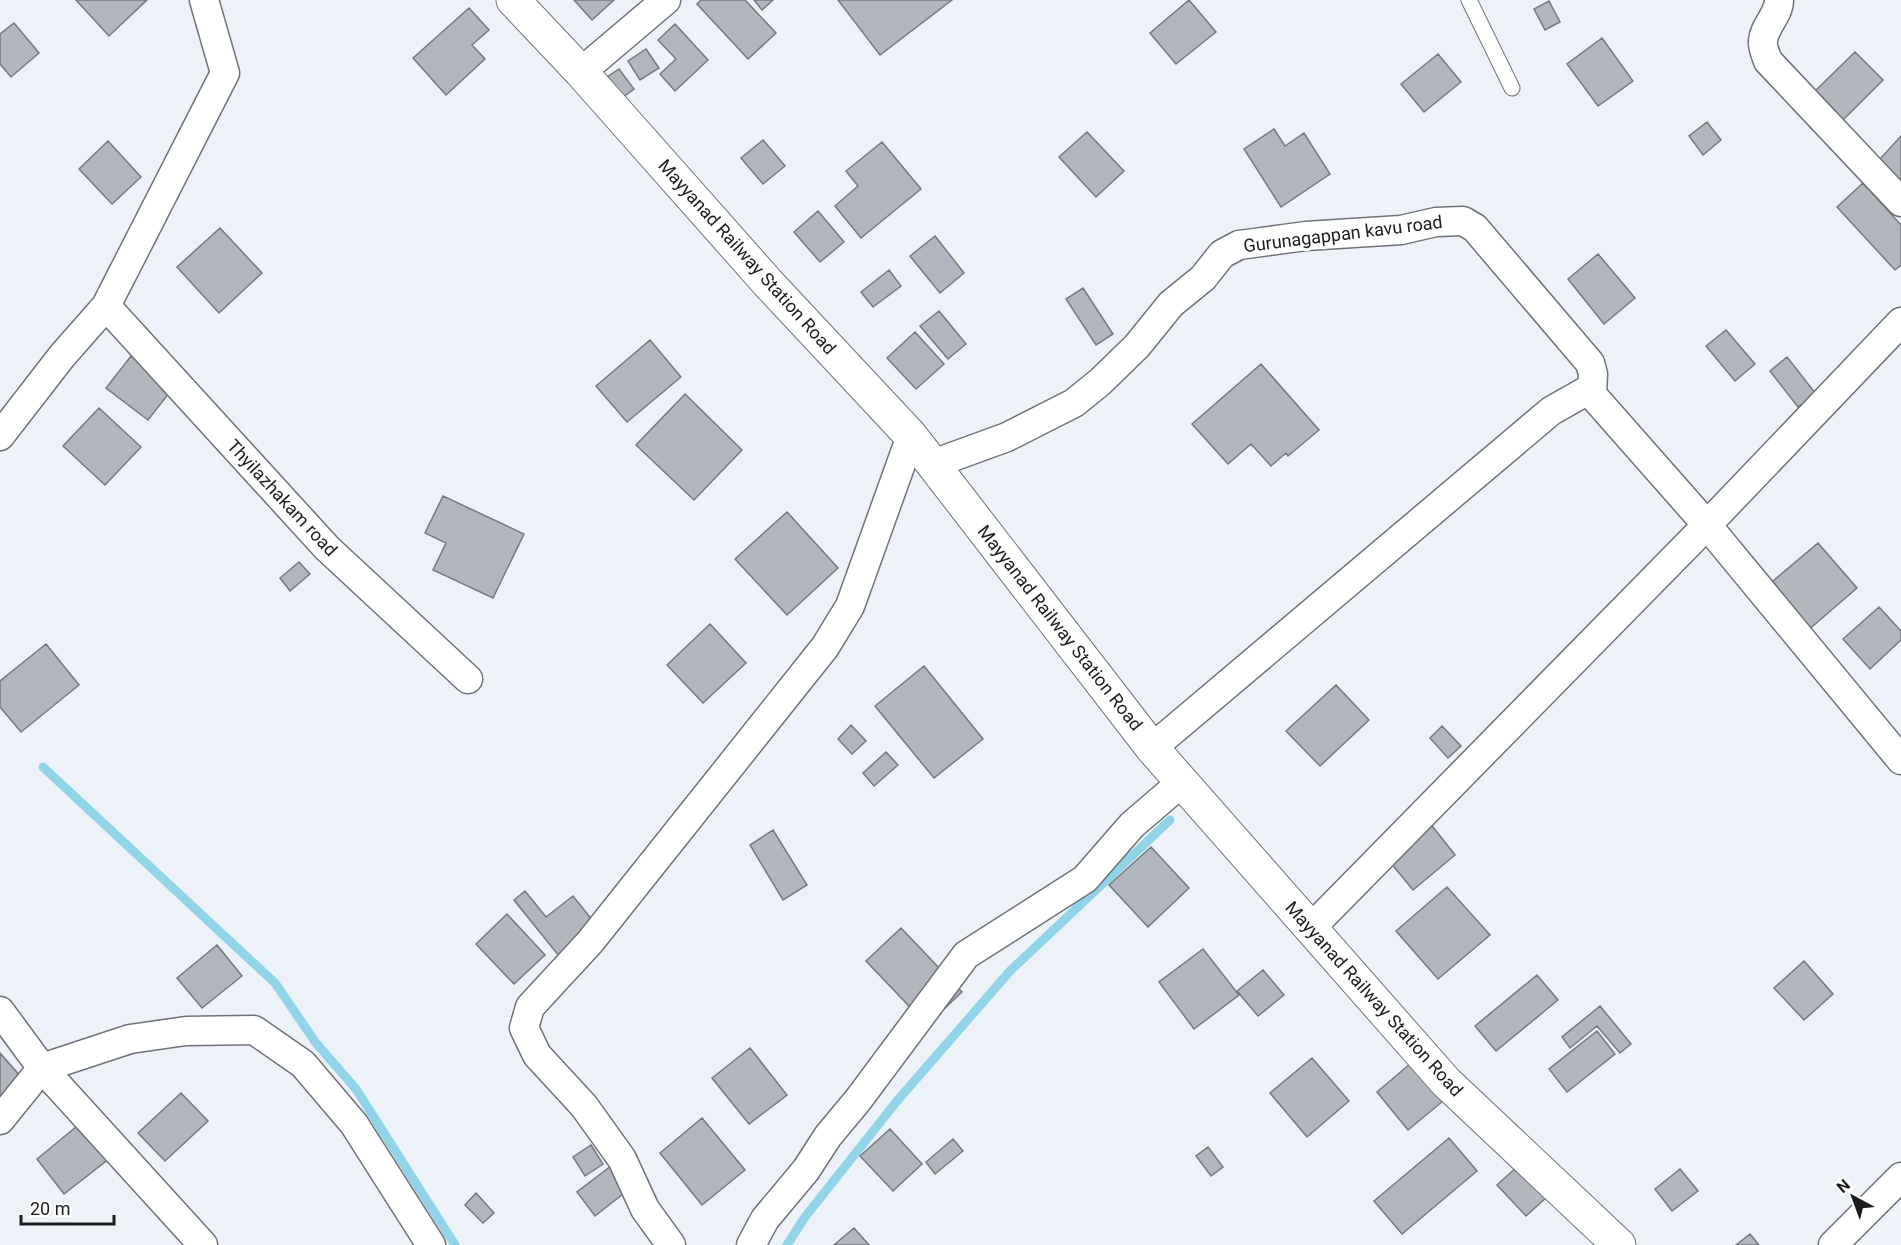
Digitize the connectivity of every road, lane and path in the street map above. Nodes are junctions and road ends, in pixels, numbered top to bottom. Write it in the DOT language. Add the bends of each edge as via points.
graph roads {
  1 [pos="204,0"];
  2 [pos="513,0"];
  3 [pos="666,0"];
  4 [pos="1469,0"];
  5 [pos="1779,0"];
  6 [pos="581,72"];
  7 [pos="1512,88"];
  8 [pos="1901,202"];
  9 [pos="106,306"];
  10 [pos="1901,322"];
  11 [pos="1592,394"];
  12 [pos="0,436"];
  13 [pos="911,436"];
  14 [pos="933,464"];
  15 [pos="1707,525"];
  16 [pos="468,679"];
  17 [pos="1152,748"];
  18 [pos="1901,759"];
  19 [pos="1181,783"];
  20 [pos="1310,929"];
  21 [pos="0,1011"];
  22 [pos="42,1068"];
  23 [pos="0,1120"];
  24 [pos="1901,1177"];
  25 [pos="203,1245"];
  26 [pos="431,1245"];
  27 [pos="671,1245"];
  28 [pos="751,1245"];
  29 [pos="1619,1245"];
  30 [pos="1833,1245"];
  1 -- 9 [label="street" via="225,73"];
  2 -- 6 [label="main road, Mayyanad Railway Station Road"];
  3 -- 6 [label="street"];
  4 -- 7 [label="lane"];
  5 -- 8 [label="street" via="1762,42 1768,61"];
  6 -- 13 [label="main road, Mayyanad Railway Station Road" via="768,283"];
  9 -- 12 [label="street"];
  9 -- 16 [label="street, Thyilazhakam road" via="327,548"];
  10 -- 15 [label="street"];
  11 -- 14 [label="street, Gurunagappan kavu road" via="1590,363 1475,228 1463,221 1436,222 1401,230 1239,245 1222,254 1203,278 1171,304 1137,346 1074,403 1007,437"];
  11 -- 15 [label="street"];
  11 -- 17 [label="street" via="1588,390 1551,411"];
  13 -- 14 [label="main road, Mayyanad Railway Station Road"];
  13 -- 27 [label="street" via="850,606 825,647 590,942 530,1007 524,1028 537,1055 584,1106 622,1160 645,1209"];
  14 -- 17 [label="main road, Mayyanad Railway Station Road"];
  15 -- 18 [label="street"];
  15 -- 20 [label="street"];
  17 -- 19 [label="main road, Mayyanad Railway Station Road"];
  19 -- 20 [label="main road, Mayyanad Railway Station Road"];
  19 -- 28 [label="street" via="1132,825 1085,879 966,955 765,1219"];
  20 -- 29 [label="main road, Mayyanad Railway Station Road" via="1446,1082"];
  21 -- 22 [label="street"];
  22 -- 23 [label="street"];
  22 -- 25 [label="street"];
  22 -- 26 [label="street" via="130,1039 186,1031 254,1030 303,1064 354,1124"];
  24 -- 30 [label="street"];
}
